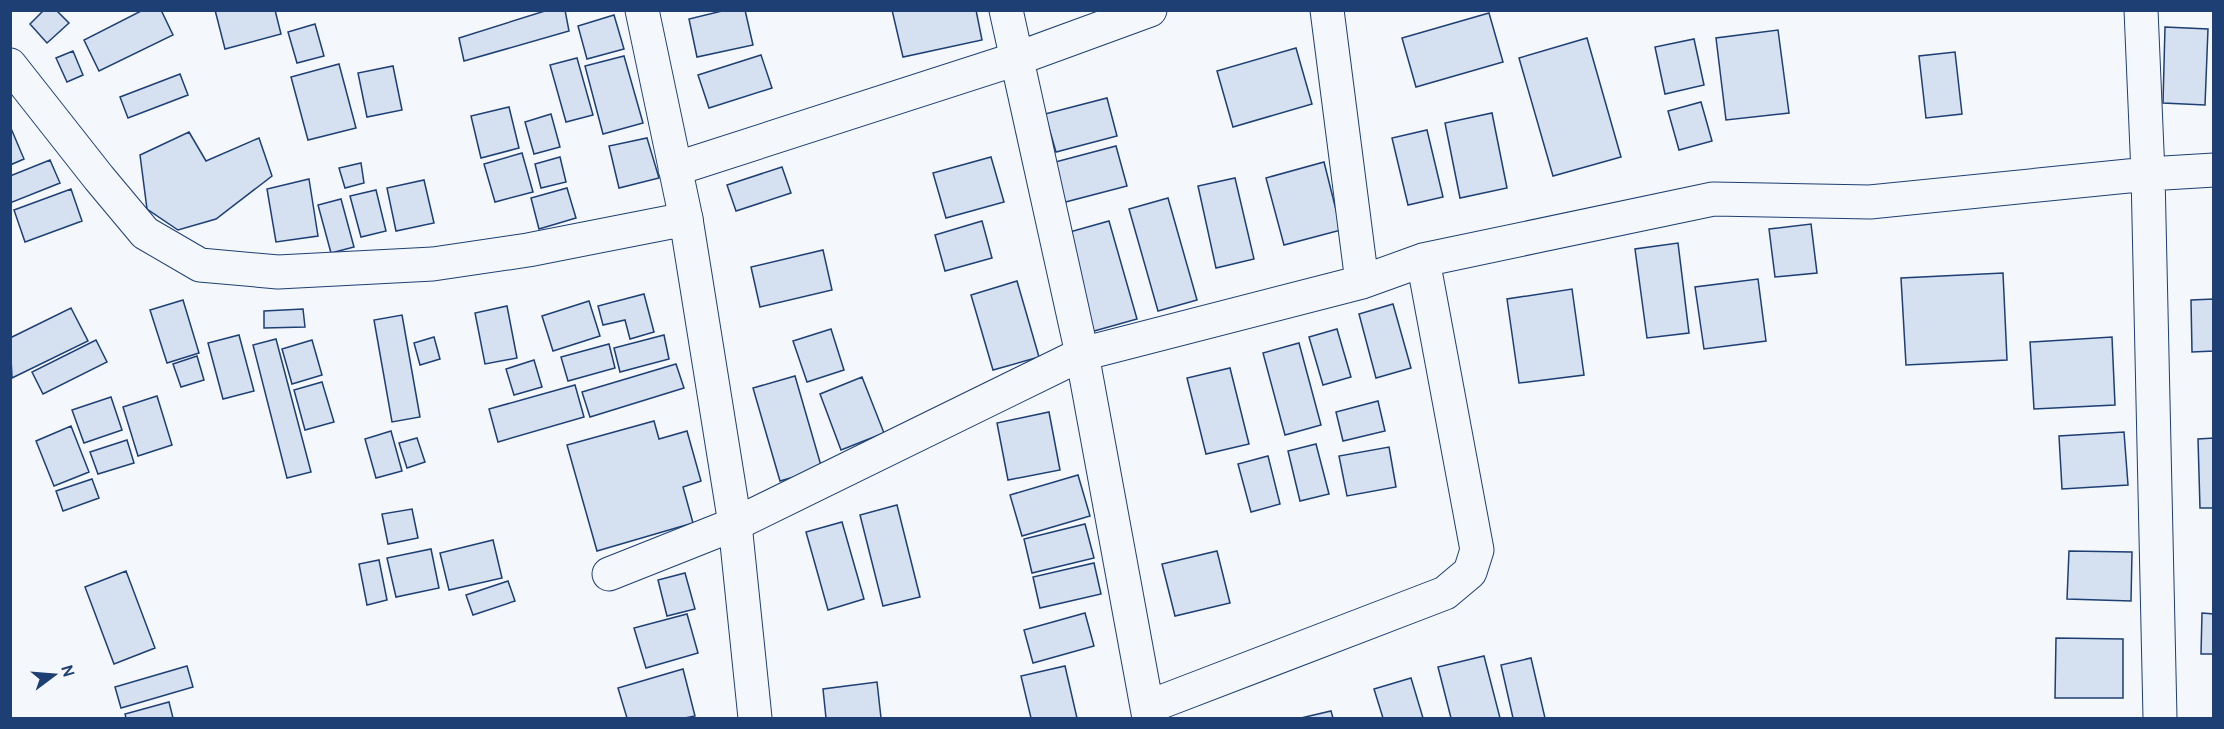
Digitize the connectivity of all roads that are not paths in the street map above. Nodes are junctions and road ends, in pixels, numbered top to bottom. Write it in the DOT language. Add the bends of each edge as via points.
graph roads {
  1 [pos="642,10"];
  2 [pos="1006,10"];
  3 [pos="1150,10"];
  4 [pos="1327,10"];
  5 [pos="2141,10"];
  6 [pos="1016,59"];
  7 [pos="10,65"];
  8 [pos="675,169"];
  9 [pos="2214,170"];
  10 [pos="2148,174"];
  11 [pos="686,219"];
  12 [pos="1423,260"];
  13 [pos="1362,282"];
  14 [pos="1082,354"];
  15 [pos="735,524"];
  16 [pos="609,574"];
  17 [pos="1149,713"];
  18 [pos="755,718"];
  19 [pos="2160,718"];
  1 -- 8 [label="street"];
  2 -- 6 [label="street"];
  3 -- 6 [label="street"];
  4 -- 13 [label="street"];
  5 -- 10 [label="street"];
  6 -- 8 [label="street"];
  6 -- 14 [label="street"];
  7 -- 11 [label="street" via="145,233 200,265 278,273 433,264"];
  8 -- 11 [label="street"];
  9 -- 10 [label="street"];
  10 -- 12 [label="street" via="1870,202 1713,199"];
  10 -- 19 [label="street"];
  11 -- 15 [label="street"];
  12 -- 13 [label="street"];
  12 -- 17 [label="street" via="1477,550 1470,572 1445,593"];
  13 -- 14 [label="street"];
  14 -- 15 [label="street"];
  14 -- 17 [label="street"];
  15 -- 16 [label="street"];
  15 -- 18 [label="street"];
}
